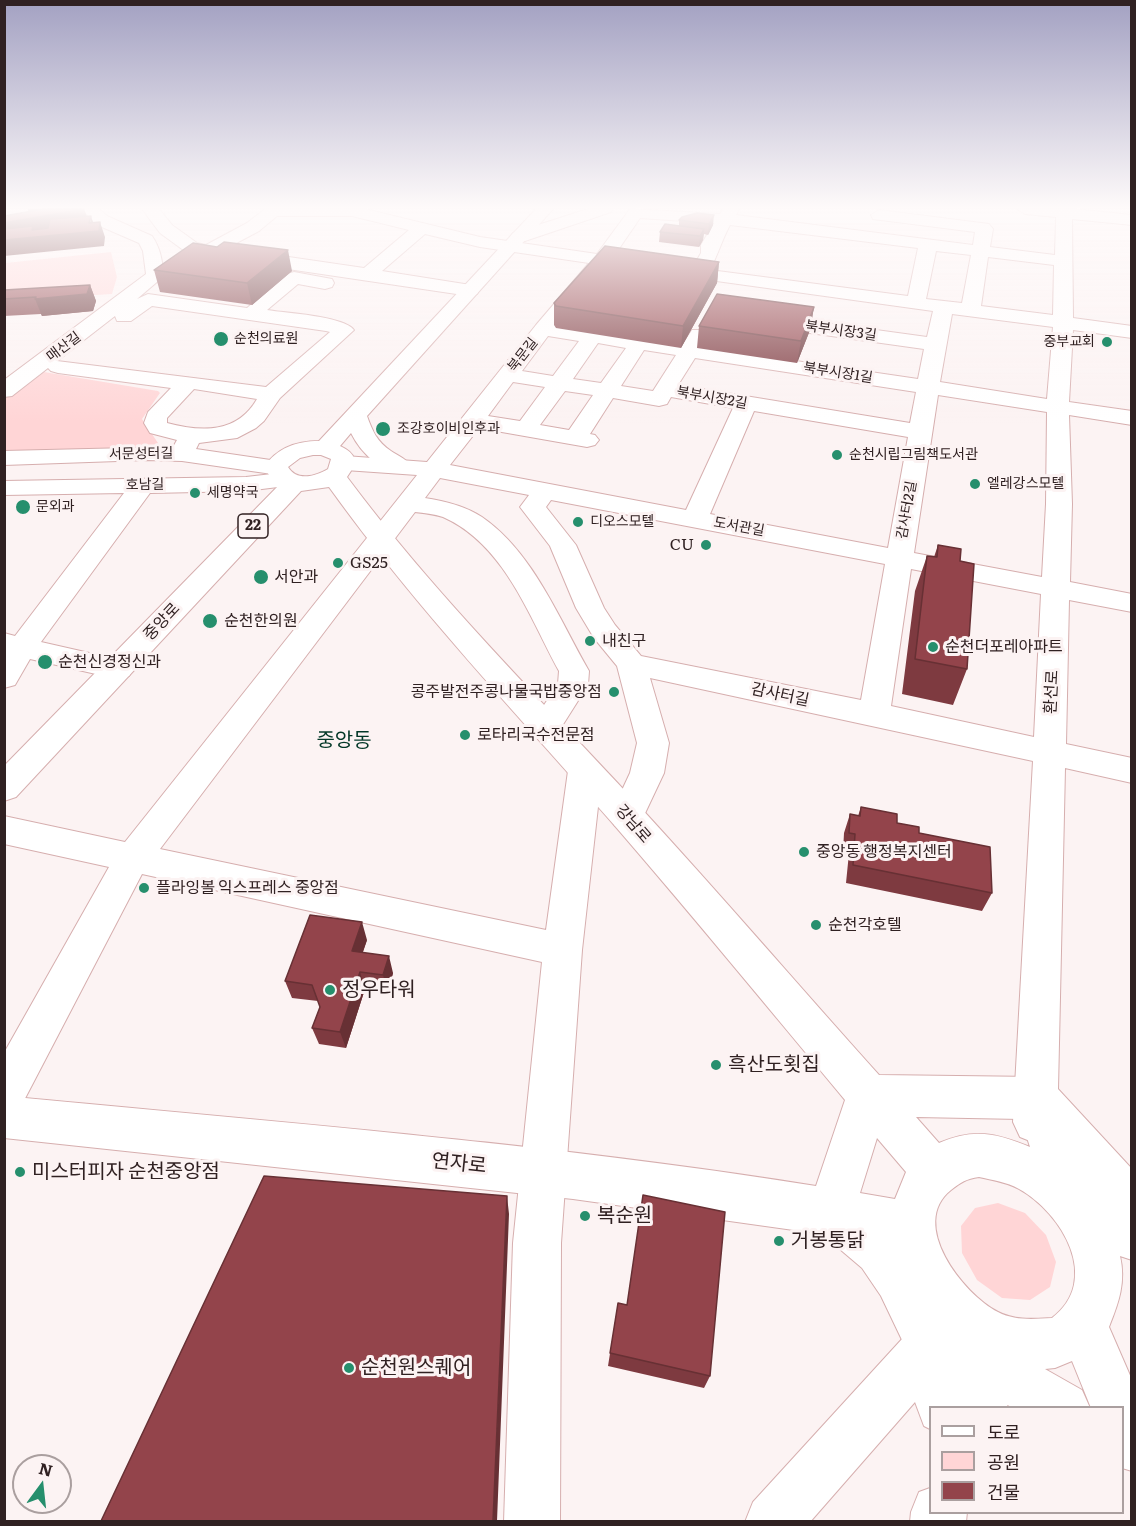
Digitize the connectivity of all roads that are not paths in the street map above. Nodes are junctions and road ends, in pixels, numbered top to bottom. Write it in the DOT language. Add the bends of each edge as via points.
graph roads {
  1 [pos="150,280"];
  2 [pos="291,280"];
  3 [pos="346,280"];
  4 [pos="361,280"];
  5 [pos="479,280"];
  6 [pos="585,280"];
  7 [pos="705,280"];
  8 [pos="921,280"];
  9 [pos="975,280"];
  10 [pos="1062,280"];
  11 [pos="365,281"];
  12 [pos="470,290"];
  13 [pos="721,296"];
  14 [pos="916,303"];
  15 [pos="793,304"];
  16 [pos="944,307"];
  17 [pos="971,310"];
  18 [pos="251,314"];
  19 [pos="865,320"];
  20 [pos="1063,323"];
  21 [pos="657,326"];
  22 [pos="543,329"];
  23 [pos="1131,332"];
  24 [pos="593,336"];
  25 [pos="641,344"];
  26 [pos="935,344"];
  27 [pos="689,351"];
  28 [pos="508,375"];
  29 [pos="189,382"];
  30 [pos="559,383"];
  31 [pos="928,387"];
  32 [pos="666,390"];
  33 [pos="606,391"];
  34 [pos="4,392"];
  35 [pos="271,394"];
  36 [pos="746,404"];
  37 [pos="1058,406"];
  38 [pos="355,414"];
  39 [pos="1131,418"];
  40 [pos="473,420"];
  41 [pos="526,429"];
  42 [pos="920,432"];
  43 [pos="186,445"];
  44 [pos="4,458"];
  45 [pos="335,463"];
  46 [pos="398,465"];
  47 [pos="436,470"];
  48 [pos="285,477"];
  49 [pos="144,484"];
  50 [pos="4,488"];
  51 [pos="545,491"];
  52 [pos="410,503"];
  53 [pos="695,519"];
  54 [pos="380,540"];
  55 [pos="898,558"];
  56 [pos="1056,588"];
  57 [pos="1131,603"];
  58 [pos="13,645"];
  59 [pos="631,664"];
  60 [pos="118,669"];
  61 [pos="4,678"];
  62 [pos="874,714"];
  63 [pos="546,726"];
  64 [pos="1049,752"];
  65 [pos="585,771"];
  66 [pos="1131,771"];
  67 [pos="4,788"];
  68 [pos="627,816"];
  69 [pos="4,830"];
  70 [pos="132,859"];
  71 [pos="563,950"];
  72 [pos="4,1095"];
  73 [pos="868,1096"];
  74 [pos="1036,1098"];
  75 [pos="4,1117"];
  76 [pos="934,1171"];
  77 [pos="1034,1171"];
  78 [pos="542,1173"];
  79 [pos="1131,1206"];
  80 [pos="831,1211"];
  81 [pos="912,1225"];
  82 [pos="1119,1247"];
  83 [pos="1083,1325"];
  84 [pos="948,1333"];
  85 [pos="1000,1376"];
  86 [pos="942,1406"];
  87 [pos="1062,1406"];
  88 [pos="1118,1406"];
  89 [pos="1124,1426"];
  90 [pos="1131,1445"];
  91 [pos="532,1521"];
  92 [pos="773,1521"];
  1 -- 34 [label="street, 매산길"];
  2 -- 18 [label="street"];
  3 -- 11 [label="street"];
  4 -- 11 [label="street"];
  5 -- 12 [label="street"];
  6 -- 22 [label="street, 북문길"];
  7 -- 13 [label="street"];
  8 -- 14 [label="street"];
  9 -- 17 [label="street"];
  10 -- 20 [label="street, 환선로"];
  11 -- 12 [label="street"];
  12 -- 38 [label="street"];
  13 -- 15 [label="street"];
  13 -- 27 [label="street"];
  14 -- 15 [label="street"];
  14 -- 16 [label="street"];
  15 -- 19 [label="street"];
  15 -- 26 [label="street, 북부시장3길" via="746,315"];
  16 -- 17 [label="street"];
  16 -- 26 [label="street, 감사터2길"];
  17 -- 20 [label="street"];
  18 -- 29 [label="street" via="148,300 58,367"];
  18 -- 35 [label="street" via="344,330"];
  20 -- 23 [label="street"];
  20 -- 37 [label="street, 환선로"];
  21 -- 25 [label="street"];
  22 -- 24 [label="street, 북부시장1길"];
  22 -- 28 [label="street, 북문길"];
  24 -- 25 [label="street, 북부시장1길"];
  24 -- 30 [label="street"];
  25 -- 27 [label="street, 북부시장1길"];
  25 -- 33 [label="street"];
  26 -- 31 [label="street, 감사터2길"];
  27 -- 31 [label="street, 북부시장1길"];
  27 -- 32 [label="street"];
  28 -- 30 [label="street, 북부시장2길"];
  28 -- 40 [label="street, 북문길"];
  29 -- 35 [label="street"];
  29 -- 43 [label="street" via="156,417 155,423"];
  30 -- 33 [label="street, 북부시장2길"];
  30 -- 41 [label="street"];
  31 -- 37 [label="street, 북부시장1길"];
  31 -- 42 [label="street, 감사터2길"];
  32 -- 33 [label="street, 북부시장2길" via="659,399"];
  32 -- 36 [label="street, 북부시장2길"];
  33 -- 41 [label="street" via="581,439"];
  35 -- 43 [label="street" via="266,405 237,432"];
  36 -- 42 [label="street, 북부시장2길"];
  36 -- 53 [label="street"];
  37 -- 39 [label="street, 북부시장1길"];
  37 -- 56 [label="street, 환선로"];
  38 -- 45 [label="street"];
  38 -- 46 [label="street" via="370,447"];
  40 -- 41 [label="street"];
  40 -- 47 [label="street, 북문길"];
  42 -- 55 [label="street, 감사터2길"];
  43 -- 44 [label="street, 서문성터길" via="146,453"];
  43 -- 48 [label="street, 서문성터길"];
  45 -- 46 [label="street, 도서관길"];
  45 -- 48 [label="street" via="322,482"];
  45 -- 48 [label="street, 22" via="306,448 280,460"];
  45 -- 54 [label="street, 강남로"];
  46 -- 47 [label="street, 도서관길"];
  47 -- 51 [label="street, 도서관길"];
  47 -- 52 [label="street, 북문길"];
  48 -- 49 [label="street, 호남길" via="246,484"];
  48 -- 60 [label="street, 중앙로 / 22"];
  49 -- 50 [label="street, 호남길"];
  49 -- 58 [label="street"];
  51 -- 53 [label="street, 도서관길"];
  51 -- 59 [label="street" via="533,507 569,555 590,608 604,631"];
  52 -- 54 [label="street, 북문길"];
  52 -- 63 [label="street" via="449,510 478,526 507,558 545,614 574,671 573,686"];
  53 -- 55 [label="street, 도서관길"];
  54 -- 63 [label="street, 강남로"];
  54 -- 70 [label="street, 북문길"];
  55 -- 56 [label="street, 도서관길"];
  55 -- 62 [label="street, 감사터2길"];
  56 -- 57 [label="street, 도서관길"];
  56 -- 64 [label="street, 환선로"];
  58 -- 60 [label="street"];
  58 -- 61 [label="street"];
  59 -- 62 [label="street, 감사터길"];
  59 -- 68 [label="street" via="653,743 646,773"];
  60 -- 67 [label="street, 중앙로 / 22"];
  62 -- 64 [label="street, 감사터길"];
  63 -- 65 [label="street, 강남로"];
  64 -- 66 [label="street, 감사터길"];
  64 -- 74 [label="street, 환선로"];
  65 -- 68 [label="street, 강남로"];
  65 -- 71 [label="street"];
  68 -- 73 [label="street, 강남로"];
  69 -- 70 [label="street"];
  70 -- 71 [label="street"];
  70 -- 72 [label="street, 북문길"];
  71 -- 78 [label="street"];
  73 -- 74 [label="street"];
  73 -- 76 [label="street, 강남로"];
  73 -- 80 [label="street"];
  74 -- 77 [label="street, 환선로"];
  74 -- 79 [label="street" via="1101,1167"];
  74 -- 82 [label="street" via="1061,1172 1094,1207"];
  75 -- 78 [label="street, 연자로"];
  76 -- 77 [label="street" via="954,1159 980,1155 1007,1159"];
  76 -- 81 [label="street" via="914,1204"];
  77 -- 82 [label="street"];
  78 -- 80 [label="street, 연자로"];
  78 -- 91 [label="street"];
  80 -- 81 [label="street, 연자로"];
  80 -- 84 [label="street" via="879,1251 898,1279"];
  81 -- 84 [label="street" via="926,1277 943,1301"];
  82 -- 83 [label="street" via="1100,1277 1096,1303"];
  83 -- 85 [label="street" via="1064,1340 1041,1346"];
  83 -- 88 [label="street"];
  84 -- 85 [label="street" via="990,1337 1016,1345"];
  84 -- 86 [label="street"];
  84 -- 92 [label="street"];
  85 -- 87 [label="street"];
  89 -- 90 [label="street"];
}
